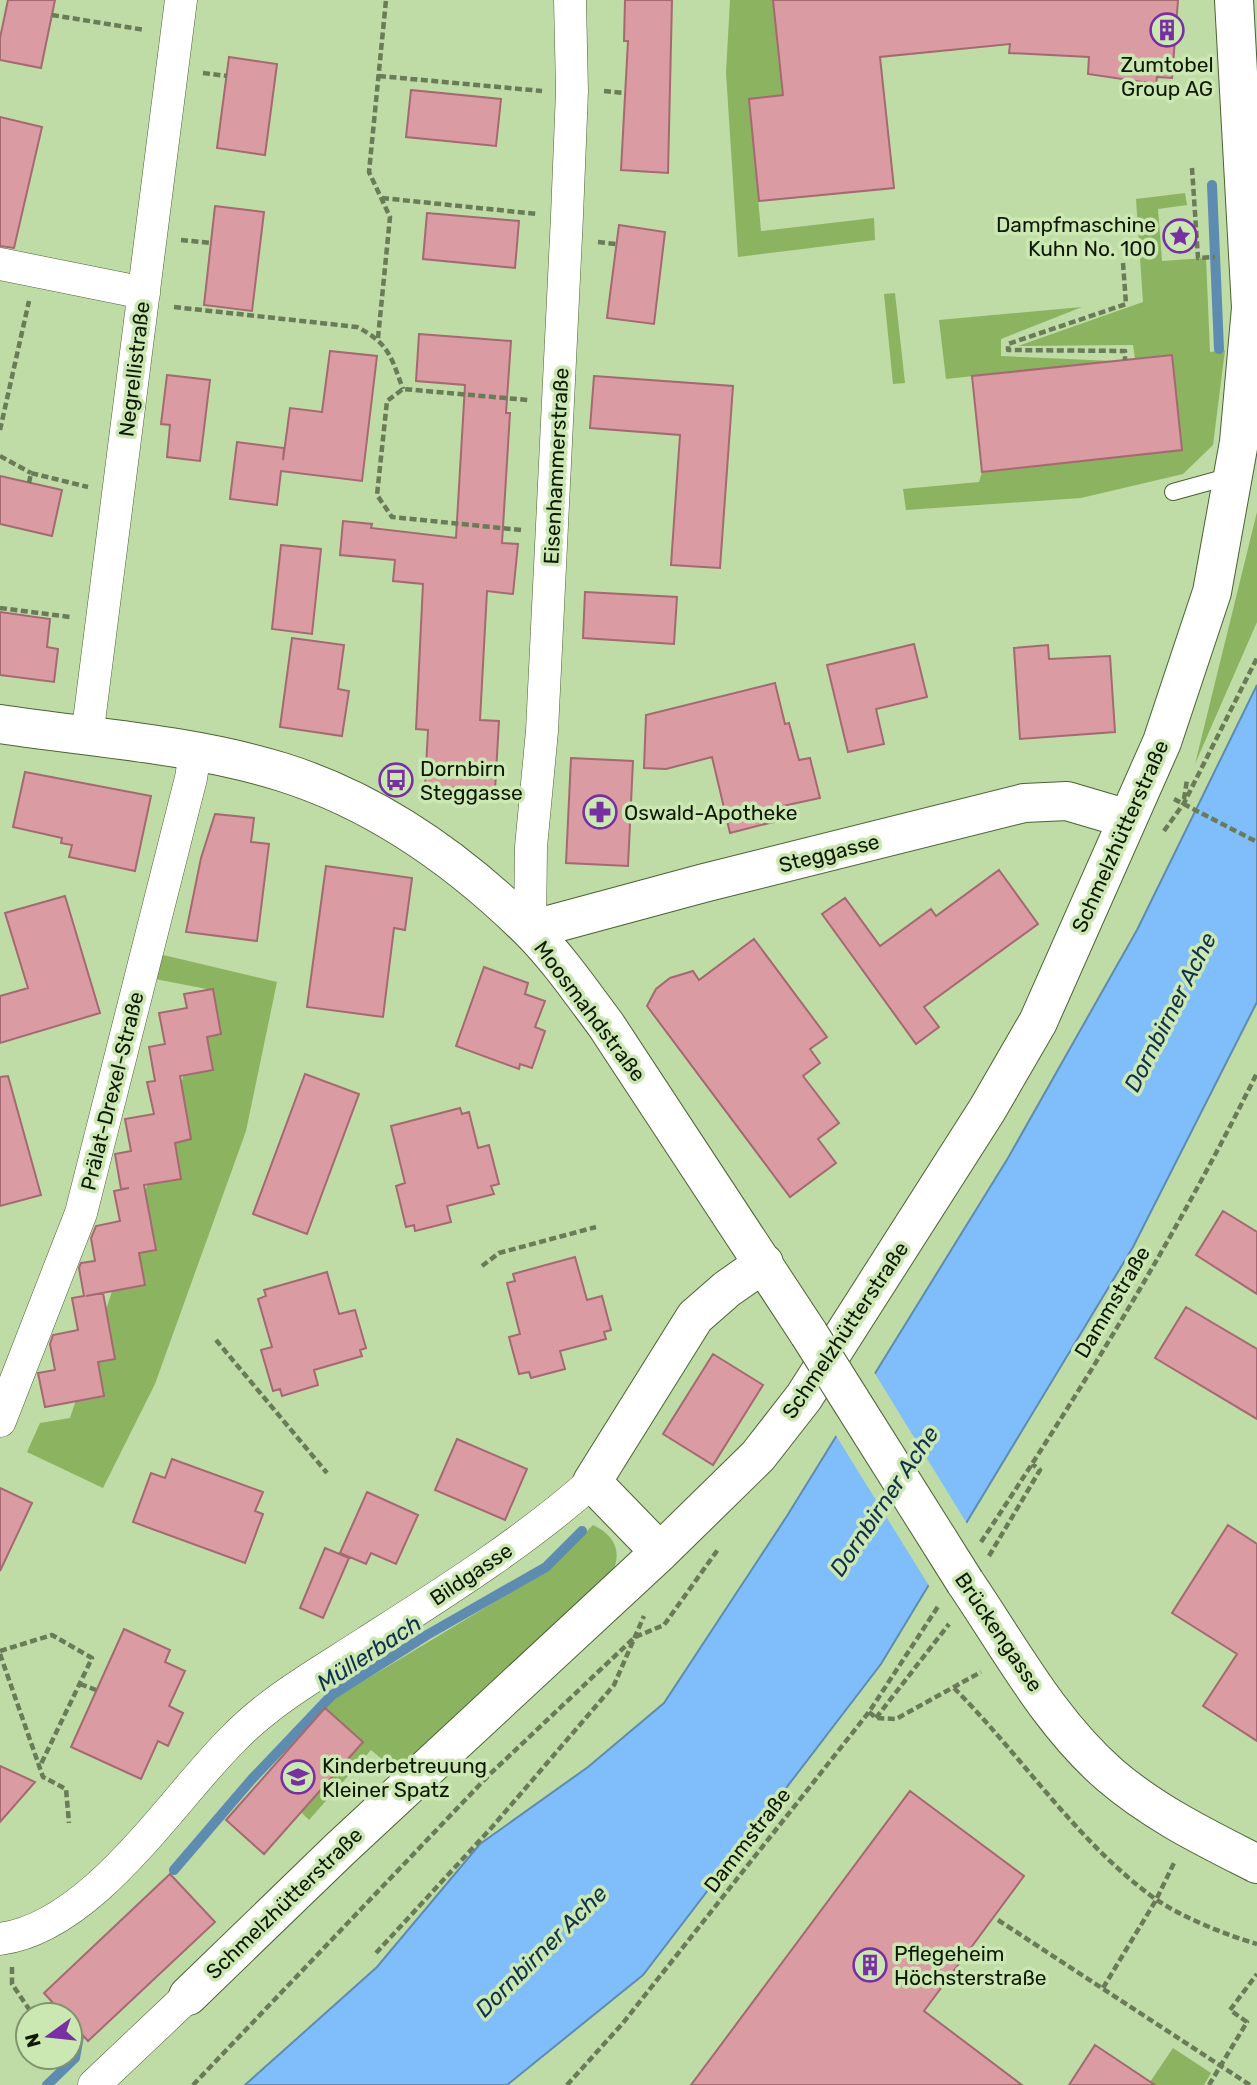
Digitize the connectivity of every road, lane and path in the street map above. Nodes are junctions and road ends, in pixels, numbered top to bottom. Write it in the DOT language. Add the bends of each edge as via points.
graph roads {
  1 [pos="180,0"];
  2 [pos="386,0"];
  3 [pos="570,0"];
  4 [pos="1234,0"];
  5 [pos="52,15"];
  6 [pos="175,35"];
  7 [pos="379,76"];
  8 [pos="552,92"];
  9 [pos="1192,168"];
  10 [pos="381,198"];
  11 [pos="546,215"];
  12 [pos="197,242"];
  13 [pos="211,243"];
  14 [pos="1201,258"];
  15 [pos="1124,262"];
  16 [pos="0,264"];
  17 [pos="36,271"];
  18 [pos="158,300"];
  19 [pos="378,338"];
  20 [pos="1125,360"];
  21 [pos="403,389"];
  22 [pos="530,401"];
  23 [pos="0,430"];
  24 [pos="0,456"];
  25 [pos="31,473"];
  26 [pos="1233,475"];
  27 [pos="29,483"];
  28 [pos="91,487"];
  29 [pos="1173,492"];
  30 [pos="523,530"];
  31 [pos="0,608"];
  32 [pos="72,617"];
  33 [pos="1257,658"];
  34 [pos="0,724"];
  35 [pos="87,737"];
  36 [pos="195,753"];
  37 [pos="1128,818"];
  38 [pos="1257,842"];
  39 [pos="530,930"];
  40 [pos="1257,1073"];
  41 [pos="596,1227"];
  42 [pos="764,1263"];
  43 [pos="482,1266"];
  44 [pos="809,1334"];
  45 [pos="216,1339"];
  46 [pos="0,1421"];
  47 [pos="1032,1464"];
  48 [pos="327,1473"];
  49 [pos="592,1482"];
  50 [pos="982,1540"];
  51 [pos="724,1541"];
  52 [pos="660,1552"];
  53 [pos="961,1591"];
  54 [pos="635,1637"];
  55 [pos="0,1653"];
  56 [pos="988,1668"];
  57 [pos="80,1684"];
  58 [pos="954,1688"];
  59 [pos="96,1690"];
  60 [pos="869,1712"];
  61 [pos="876,1717"];
  62 [pos="40,1766"];
  63 [pos="69,1823"];
  64 [pos="1177,1857"];
  65 [pos="1257,1864"];
  66 [pos="1156,1899"];
  67 [pos="998,1920"];
  68 [pos="6,1938"];
  69 [pos="1257,1944"];
  70 [pos="376,1952"];
  71 [pos="1257,1974"];
  72 [pos="1103,1988"];
  73 [pos="188,1996"];
  74 [pos="24,2001"];
  75 [pos="1221,2066"];
  76 [pos="94,2085"];
  77 [pos="193,2085"];
  78 [pos="567,2085"];
  79 [pos="1209,2085"];
  80 [pos="1250,2085"];
  1 -- 6 [label="street, Negrellistraße"];
  2 -- 7 [label="path"];
  3 -- 39 [label="street, Eisenhammerstraße" via="567,216"];
  4 -- 26 [label="street, Schmelzhütterstraße" via="1251,308"];
  5 -- 6 [label="path"];
  6 -- 18 [label="street, Negrellistraße"];
  7 -- 8 [label="path"];
  7 -- 10 [label="path" via="369,172"];
  9 -- 14 [label="path"];
  10 -- 11 [label="path"];
  10 -- 19 [label="path" via="390,217"];
  12 -- 13 [label="path"];
  15 -- 20 [label="path" via="1126,304 1008,344 1008,351 1125,351"];
  16 -- 17 [label="street"];
  17 -- 18 [label="street"];
  17 -- 23 [label="path"];
  18 -- 19 [label="path" via="357,327"];
  18 -- 35 [label="street, Negrellistraße"];
  19 -- 21 [label="path"];
  21 -- 22 [label="path"];
  21 -- 30 [label="path" via="387,401 377,495 392,517"];
  24 -- 25 [label="path"];
  25 -- 27 [label="path"];
  25 -- 28 [label="path"];
  26 -- 29 [label="lane"];
  26 -- 37 [label="street, Schmelzhütterstraße" via="1212,592 1162,742"];
  31 -- 32 [label="path"];
  33 -- 38 [label="path" via="1184,803"];
  34 -- 35 [label="street, Moosmahdstraße"];
  35 -- 36 [label="street, Moosmahdstraße"];
  36 -- 39 [label="street, Moosmahdstraße" via="280,771 368,806 443,853"];
  36 -- 46 [label="street, Prälat-Drexel-Straße" via="81,1213"];
  37 -- 39 [label="street, Steggasse" via="1066,801 1024,803"];
  37 -- 52 [label="street, Schmelzhütterstraße" via="1038,1022 864,1305 804,1398 758,1456"];
  39 -- 42 [label="street, Moosmahdstraße" via="606,1025"];
  40 -- 47 [label="path, Dammstraße" via="1208,1173"];
  41 -- 43 [label="path" via="499,1253"];
  42 -- 44 [label="street, Moosmahdstraße"];
  42 -- 49 [label="street, Bildgasse" via="695,1317"];
  44 -- 53 [label="street, Brückengasse, bridge"];
  45 -- 48 [label="path"];
  47 -- 50 [label="path, Dammstraße"];
  47 -- 53 [label="path" via="1040,1470"];
  49 -- 52 [label="street"];
  49 -- 68 [label="street, Bildgasse" via="490,1563 276,1701 234,1737 108,1879 71,1909"];
  51 -- 54 [label="path" via="664,1625"];
  52 -- 73 [label="street, Schmelzhütterstraße"];
  53 -- 60 [label="path, Dammstraße"];
  53 -- 61 [label="path"];
  53 -- 65 [label="street, Brückengasse" via="1066,1728 1108,1773 1156,1809"];
  54 -- 70 [label="path" via="614,1685"];
  54 -- 77 [label="path" via="489,1774"];
  55 -- 57 [label="path" via="52,1635 92,1658"];
  55 -- 62 [label="path"];
  56 -- 58 [label="path"];
  57 -- 59 [label="path"];
  57 -- 62 [label="path"];
  58 -- 61 [label="path" via="896,1719"];
  58 -- 66 [label="path" via="1112,1863"];
  60 -- 61 [label="path"];
  60 -- 78 [label="path, Dammstraße" via="623,2023"];
  62 -- 63 [label="path" via="43,1777 66,1789"];
  64 -- 66 [label="path"];
  66 -- 69 [label="path" via="1232,1937"];
  66 -- 72 [label="path"];
  67 -- 72 [label="path"];
  68 -- 74 [label="path" via="12,1984"];
  71 -- 75 [label="path" via="1230,2010 1247,2022"];
  72 -- 75 [label="path"];
  73 -- 76 [label="street, Schmelzhütterstraße"];
  75 -- 79 [label="path"];
  75 -- 80 [label="path"];
}
